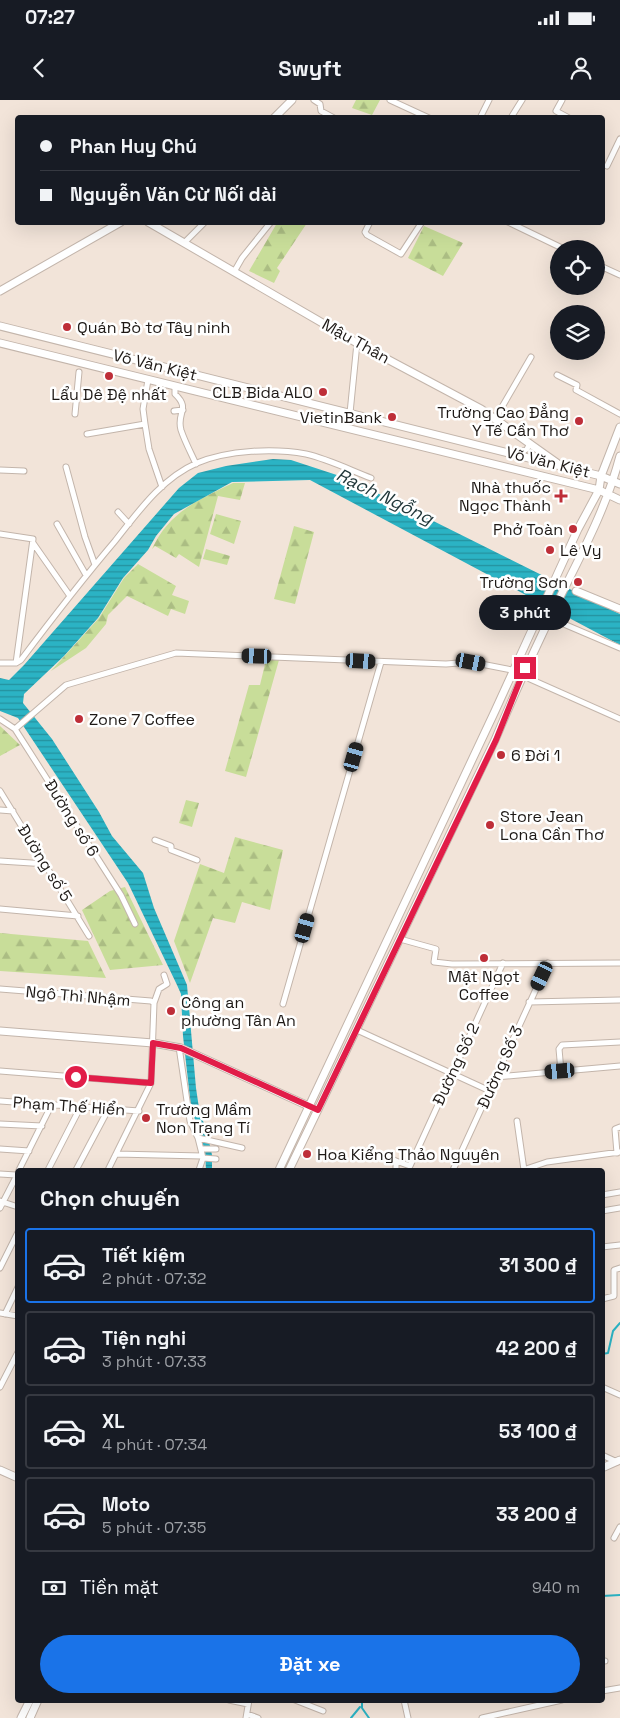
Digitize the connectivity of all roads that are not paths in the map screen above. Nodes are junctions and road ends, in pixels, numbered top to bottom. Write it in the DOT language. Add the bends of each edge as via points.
graph roads {
  1 [pos="292,100"];
  2 [pos="314,100"];
  3 [pos="390,100"];
  4 [pos="489,100"];
  5 [pos="522,100"];
  6 [pos="562,100"];
  7 [pos="277,115"];
  8 [pos="328,115"];
  9 [pos="422,115"];
  10 [pos="482,115"];
  11 [pos="513,115"];
  12 [pos="564,115"];
  13 [pos="620,138"];
  14 [pos="606,166"];
  15 [pos="116,225"];
  16 [pos="153,225"];
  17 [pos="202,225"];
  18 [pos="269,225"];
  19 [pos="368,225"];
  20 [pos="420,225"];
  21 [pos="514,225"];
  22 [pos="550,242"];
  23 [pos="184,243"];
  24 [pos="605,268"];
  25 [pos="234,272"];
  26 [pos="620,275"];
  27 [pos="2,290"];
  28 [pos="1,325"];
  29 [pos="0,343"];
  30 [pos="357,343"];
  31 [pos="531,357"];
  32 [pos="79,372"];
  33 [pos="557,375"];
  34 [pos="148,380"];
  35 [pos="175,386"];
  36 [pos="183,410"];
  37 [pos="174,411"];
  38 [pos="350,413"];
  39 [pos="75,414"];
  40 [pos="620,414"];
  41 [pos="496,418"];
  42 [pos="145,424"];
  43 [pos="620,427"];
  44 [pos="87,434"];
  45 [pos="530,443"];
  46 [pos="516,454"];
  47 [pos="620,456"];
  48 [pos="196,464"];
  49 [pos="559,465"];
  50 [pos="66,468"];
  51 [pos="0,470"];
  52 [pos="24,471"];
  53 [pos="601,476"];
  54 [pos="371,478"];
  55 [pos="617,482"];
  56 [pos="162,487"];
  57 [pos="599,490"];
  58 [pos="608,494"];
  59 [pos="620,500"];
  60 [pos="118,512"];
  61 [pos="57,524"];
  62 [pos="129,524"];
  63 [pos="0,534"];
  64 [pos="33,542"];
  65 [pos="95,565"];
  66 [pos="86,575"];
  67 [pos="576,591"];
  68 [pos="70,596"];
  69 [pos="620,609"];
  70 [pos="559,622"];
  71 [pos="620,648"];
  72 [pos="381,662"];
  73 [pos="0,663"];
  74 [pos="16,663"];
  75 [pos="512,670"];
  76 [pos="524,670"];
  77 [pos="0,719"];
  78 [pos="620,719"];
  79 [pos="17,727"];
  80 [pos="0,791"];
  81 [pos="0,810"];
  82 [pos="13,811"];
  83 [pos="155,840"];
  84 [pos="431,850"];
  85 [pos="441,854"];
  86 [pos="198,860"];
  87 [pos="0,861"];
  88 [pos="47,864"];
  89 [pos="0,909"];
  90 [pos="78,916"];
  91 [pos="136,924"];
  92 [pos="89,936"];
  93 [pos="400,939"];
  94 [pos="548,963"];
  95 [pos="620,963"];
  96 [pos="503,964"];
  97 [pos="164,974"];
  98 [pos="0,989"];
  99 [pos="620,1000"];
  100 [pos="529,1002"];
  101 [pos="154,1003"];
  102 [pos="283,1004"];
  103 [pos="357,1030"];
  104 [pos="0,1031"];
  105 [pos="620,1042"];
  106 [pos="153,1043"];
  107 [pos="180,1048"];
  108 [pos="620,1066"];
  109 [pos="0,1071"];
  110 [pos="560,1071"];
  111 [pos="451,1073"];
  112 [pos="496,1077"];
  113 [pos="151,1083"];
  114 [pos="490,1091"];
  115 [pos="0,1101"];
  116 [pos="52,1104"];
  117 [pos="81,1106"];
  118 [pos="311,1107"];
  119 [pos="109,1108"];
  120 [pos="318,1110"];
  121 [pos="139,1111"];
  122 [pos="517,1121"];
  123 [pos="0,1124"];
  124 [pos="42,1126"];
  125 [pos="620,1127"];
  126 [pos="200,1138"];
  127 [pos="242,1148"];
  128 [pos="0,1149"];
  129 [pos="202,1149"];
  130 [pos="213,1149"];
  131 [pos="29,1151"];
  132 [pos="618,1152"];
  133 [pos="116,1154"];
  134 [pos="388,1157"];
  135 [pos="203,1158"];
  136 [pos="215,1159"];
  137 [pos="396,1161"];
  138 [pos="20,1168"];
  139 [pos="49,1168"];
  140 [pos="77,1168"];
  141 [pos="109,1168"];
  142 [pos="200,1168"];
  143 [pos="281,1168"];
  144 [pos="291,1168"];
  145 [pos="396,1168"];
  146 [pos="454,1168"];
  147 [pos="524,1168"];
  148 [pos="530,1168"];
  149 [pos="15,1173"];
  150 [pos="0,1174"];
  151 [pos="15,1178"];
  152 [pos="620,1192"];
  153 [pos="605,1194"];
  154 [pos="2,1201"];
  155 [pos="15,1206"];
  156 [pos="0,1208"];
  157 [pos="620,1208"];
  158 [pos="605,1210"];
  159 [pos="15,1238"];
  160 [pos="620,1245"];
  161 [pos="605,1248"];
  162 [pos="0,1268"];
  163 [pos="620,1268"];
  164 [pos="617,1287"];
  165 [pos="15,1293"];
  166 [pos="605,1298"];
  167 [pos="3,1314"];
  168 [pos="15,1358"];
  169 [pos="0,1387"];
  170 [pos="605,1388"];
  171 [pos="620,1395"];
  172 [pos="605,1456"];
  173 [pos="618,1461"];
  174 [pos="605,1467"];
  175 [pos="0,1470"];
  176 [pos="15,1477"];
  177 [pos="620,1527"];
  178 [pos="614,1538"];
  179 [pos="620,1688"];
  180 [pos="605,1691"];
  181 [pos="29,1703"];
  182 [pos="37,1703"];
  183 [pos="249,1703"];
  184 [pos="303,1703"];
  185 [pos="405,1703"];
  186 [pos="549,1703"];
  187 [pos="323,1711"];
  188 [pos="246,1716"];
  189 [pos="22,1718"];
  190 [pos="30,1718"];
  191 [pos="258,1718"];
  192 [pos="408,1718"];
  193 [pos="482,1718"];
  1 -- 7 [label="main road"];
  2 -- 8 [label="street" via="320,104 321,111"];
  3 -- 9 [label="street"];
  4 -- 10 [label="street"];
  5 -- 11 [label="street"];
  6 -- 12 [label="street" via="556,111"];
  13 -- 14 [label="street"];
  15 -- 27 [label="main road"];
  16 -- 23 [label="main road, Mậu Thân"];
  17 -- 23 [label="street"];
  18 -- 25 [label="street"];
  19 -- 20 [label="street" via="367,235 401,254"];
  21 -- 22 [label="street"];
  23 -- 25 [label="main road, Mậu Thân"];
  24 -- 26 [label="street"];
  25 -- 30 [label="main road, Mậu Thân"];
  28 -- 38 [label="main road, Võ Văn Kiệt"];
  29 -- 34 [label="main road, Võ Văn Kiệt"];
  30 -- 38 [label="street"];
  30 -- 41 [label="main road, Mậu Thân"];
  31 -- 41 [label="street"];
  32 -- 39 [label="street"];
  33 -- 40 [label="street" via="577,385 576,390"];
  34 -- 35 [label="main road, Võ Văn Kiệt"];
  34 -- 42 [label="street" via="142,409"];
  35 -- 36 [label="street" via="175,394 182,400"];
  35 -- 57 [label="main road, Võ Văn Kiệt"];
  36 -- 37 [label="street"];
  36 -- 48 [label="street" via="181,429"];
  38 -- 46 [label="main road, Võ Văn Kiệt"];
  41 -- 45 [label="main road, Mậu Thân"];
  42 -- 44 [label="street"];
  42 -- 56 [label="street"];
  43 -- 53 [label="main road"];
  45 -- 46 [label="street" via="527,449"];
  45 -- 49 [label="main road, Mậu Thân"];
  46 -- 49 [label="main road, Võ Văn Kiệt"];
  47 -- 55 [label="main road"];
  48 -- 54 [label="street" via="216,457 256,452 295,453"];
  48 -- 56 [label="street"];
  49 -- 53 [label="main road, Võ Văn Kiệt"];
  50 -- 65 [label="street"];
  51 -- 52 [label="street"];
  53 -- 55 [label="main road, Võ Văn Kiệt"];
  53 -- 57 [label="main road"];
  55 -- 58 [label="main road"];
  56 -- 62 [label="street"];
  57 -- 58 [label="main road, Võ Văn Kiệt"];
  57 -- 75 [label="main road"];
  58 -- 59 [label="main road, Võ Văn Kiệt"];
  58 -- 76 [label="main road"];
  60 -- 62 [label="street"];
  61 -- 66 [label="street"];
  62 -- 65 [label="street"];
  63 -- 64 [label="street" via="32,537"];
  64 -- 68 [label="street"];
  64 -- 74 [label="street"];
  65 -- 66 [label="street"];
  66 -- 68 [label="street"];
  67 -- 69 [label="main road"];
  68 -- 74 [label="street"];
  70 -- 71 [label="street"];
  72 -- 75 [label="street" via="471,662"];
  72 -- 79 [label="street" via="176,653 68,684"];
  72 -- 102 [label="street"];
  73 -- 74 [label="street"];
  75 -- 84 [label="main road"];
  76 -- 78 [label="street" via="530,678"];
  76 -- 85 [label="main road" via="496,740"];
  77 -- 79 [label="street, Đường số 6"];
  79 -- 91 [label="street, Đường số 6"];
  80 -- 82 [label="street, Đường số 5"];
  81 -- 82 [label="street"];
  82 -- 88 [label="street, Đường số 5"];
  83 -- 86 [label="street"];
  84 -- 85 [label="main road"];
  84 -- 118 [label="main road"];
  85 -- 93 [label="main road"];
  87 -- 88 [label="street"];
  88 -- 90 [label="street, Đường số 5"];
  89 -- 90 [label="street"];
  90 -- 92 [label="street, Đường số 5"];
  93 -- 96 [label="street" via="436,949 434,962"];
  93 -- 103 [label="main road"];
  94 -- 95 [label="street"];
  94 -- 96 [label="street"];
  94 -- 100 [label="street, Đường Số 3"];
  96 -- 111 [label="street, Đường Số 2"];
  97 -- 101 [label="street" via="167,984 159,989"];
  98 -- 101 [label="street, Ngô Thì Nhậm"];
  99 -- 100 [label="street"];
  100 -- 112 [label="street, Đường Số 3"];
  101 -- 106 [label="street"];
  103 -- 111 [label="street"];
  103 -- 120 [label="main road"];
  104 -- 106 [label="main road"];
  105 -- 110 [label="street" via="562,1045 559,1049"];
  106 -- 107 [label="main road"];
  106 -- 113 [label="street"];
  107 -- 118 [label="main road"];
  107 -- 126 [label="street" via="190,1121"];
  108 -- 110 [label="street"];
  109 -- 113 [label="street"];
  110 -- 112 [label="street"];
  111 -- 114 [label="street"];
  111 -- 137 [label="street, Đường Số 2" via="410,1166"];
  112 -- 114 [label="street, Đường Số 3"];
  113 -- 121 [label="street"];
  114 -- 146 [label="street, Đường Số 3"];
  115 -- 116 [label="street, Phạm Thế Hiển"];
  116 -- 117 [label="street, Phạm Thế Hiển"];
  116 -- 124 [label="street"];
  117 -- 119 [label="street, Phạm Thế Hiển"];
  117 -- 139 [label="street"];
  118 -- 120 [label="main road"];
  118 -- 143 [label="main road"];
  119 -- 121 [label="street, Phạm Thế Hiển"];
  119 -- 140 [label="street"];
  120 -- 144 [label="main road"];
  121 -- 133 [label="street"];
  122 -- 147 [label="street"];
  123 -- 124 [label="street"];
  124 -- 131 [label="street"];
  125 -- 132 [label="street" via="615,1129"];
  126 -- 127 [label="street"];
  126 -- 129 [label="street"];
  128 -- 131 [label="street"];
  129 -- 130 [label="street"];
  129 -- 135 [label="street"];
  131 -- 138 [label="street"];
  132 -- 148 [label="street" via="547,1162"];
  133 -- 135 [label="street"];
  133 -- 141 [label="street"];
  134 -- 137 [label="street"];
  135 -- 136 [label="street"];
  135 -- 142 [label="street"];
  137 -- 145 [label="street"];
  149 -- 150 [label="street"];
  151 -- 154 [label="street"];
  152 -- 153 [label="street"];
  154 -- 155 [label="street"];
  154 -- 156 [label="street"];
  157 -- 158 [label="street"];
  159 -- 162 [label="street"];
  160 -- 161 [label="street"];
  163 -- 164 [label="street" via="614,1270"];
  164 -- 166 [label="street" via="613,1297"];
  165 -- 167 [label="street"];
  168 -- 169 [label="street"];
  170 -- 171 [label="street"];
  172 -- 173 [label="street"];
  173 -- 174 [label="main road"];
  175 -- 176 [label="main road"];
  177 -- 178 [label="street"];
  179 -- 180 [label="street"];
  181 -- 189 [label="main road"];
  182 -- 190 [label="main road"];
  183 -- 188 [label="street"];
  184 -- 187 [label="street"];
  185 -- 192 [label="street"];
  186 -- 193 [label="street"];
  188 -- 191 [label="street"];
}
